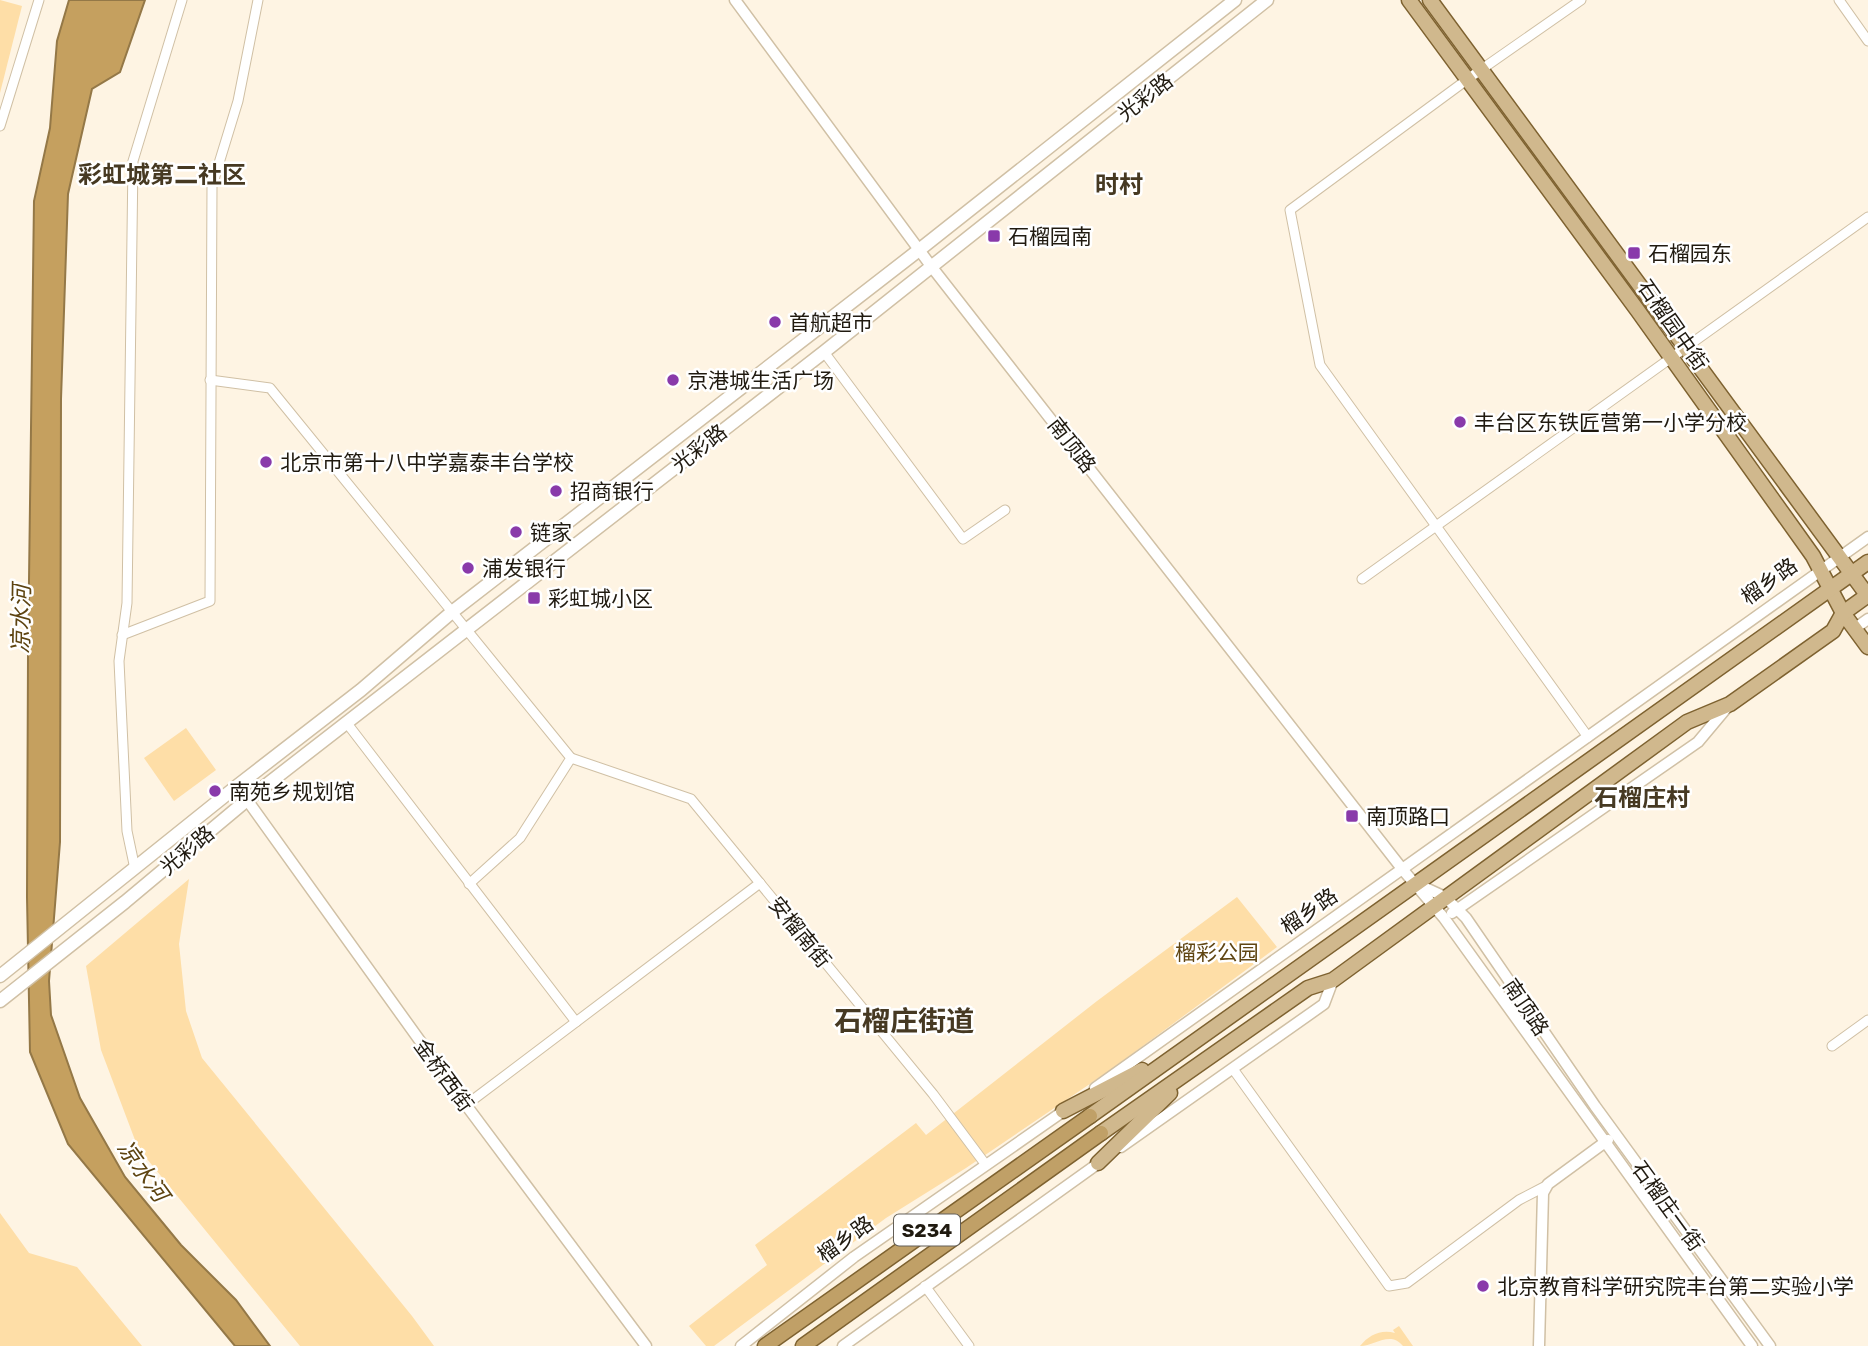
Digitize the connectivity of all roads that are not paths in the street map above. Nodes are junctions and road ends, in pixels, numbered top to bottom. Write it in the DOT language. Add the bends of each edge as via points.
graph roads {
  1 [pos="38,0"];
  2 [pos="182,0"];
  3 [pos="258,0"];
  4 [pos="735,0"];
  5 [pos="1235,0"];
  6 [pos="1267,0"];
  7 [pos="1409,0"];
  8 [pos="1430,0"];
  9 [pos="1581,0"];
  10 [pos="1839,0"];
  11 [pos="1868,41"];
  12 [pos="1481,70"];
  13 [pos="1467,80"];
  14 [pos="0,126"];
  15 [pos="1868,217"];
  16 [pos="919,250"];
  17 [pos="931,266"];
  18 [pos="1686,348"];
  19 [pos="824,352"];
  20 [pos="1670,359"];
  21 [pos="210,380"];
  22 [pos="1004,510"];
  23 [pos="1436,526"];
  24 [pos="1868,537"];
  25 [pos="1839,556"];
  26 [pos="1868,562"];
  27 [pos="1820,570"];
  28 [pos="1851,573"];
  29 [pos="1362,579"];
  30 [pos="1830,588"];
  31 [pos="1868,596"];
  32 [pos="452,612"];
  33 [pos="1843,613"];
  34 [pos="1868,619"];
  35 [pos="466,629"];
  36 [pos="1854,629"];
  37 [pos="122,635"];
  38 [pos="1868,647"];
  39 [pos="1730,704"];
  40 [pos="346,722"];
  41 [pos="1588,737"];
  42 [pos="571,758"];
  43 [pos="237,786"];
  44 [pos="247,800"];
  45 [pos="135,869"];
  46 [pos="1403,870"];
  47 [pos="760,883"];
  48 [pos="469,884"];
  49 [pos="1417,884"];
  50 [pos="1439,901"];
  51 [pos="1458,909"];
  52 [pos="1444,918"];
  53 [pos="0,976"];
  54 [pos="1333,980"];
  55 [pos="0,1001"];
  56 [pos="1868,1020"];
  57 [pos="576,1022"];
  58 [pos="1832,1046"];
  59 [pos="1184,1049"];
  60 [pos="1199,1065"];
  61 [pos="1233,1069"];
  62 [pos="466,1105"];
  63 [pos="1063,1111"];
  64 [pos="1090,1116"];
  65 [pos="1101,1133"];
  66 [pos="1615,1134"];
  67 [pos="1605,1142"];
  68 [pos="1098,1163"];
  69 [pos="985,1165"];
  70 [pos="1546,1186"];
  71 [pos="925,1286"];
  72 [pos="646,1346"];
  73 [pos="741,1346"];
  74 [pos="765,1346"];
  75 [pos="803,1346"];
  76 [pos="843,1346"];
  77 [pos="969,1346"];
  78 [pos="1539,1346"];
  79 [pos="1752,1346"];
  80 [pos="1770,1346"];
  1 -- 14 [label="street"];
  2 -- 37 [label="street" via="133,161 127,603"];
  3 -- 21 [label="street" via="238,101 212,186"];
  4 -- 16 [label="street, 南顶路"];
  5 -- 16 [label="main road, 光彩路"];
  6 -- 17 [label="main road, 光彩路"];
  7 -- 13 [label="main road, 石榴园中街"];
  8 -- 12 [label="main road, 石榴园中街"];
  9 -- 12 [label="street"];
  10 -- 11 [label="street"];
  12 -- 13 [label="street"];
  12 -- 18 [label="main road, 石榴园中街"];
  13 -- 20 [label="main road, 石榴园中街"];
  13 -- 23 [label="street" via="1290,210 1320,365"];
  15 -- 18 [label="street"];
  16 -- 17 [label="street, 南顶路"];
  16 -- 32 [label="main road, 光彩路"];
  17 -- 19 [label="main road, 光彩路"];
  17 -- 46 [label="street, 南顶路"];
  18 -- 20 [label="street"];
  18 -- 25 [label="main road, 石榴园中街"];
  19 -- 22 [label="street" via="963,539"];
  19 -- 35 [label="main road, 光彩路"];
  20 -- 23 [label="street"];
  20 -- 27 [label="main road, 石榴园中街"];
  21 -- 32 [label="street" via="270,388"];
  21 -- 37 [label="street" via="210,601"];
  23 -- 29 [label="street"];
  23 -- 41 [label="street"];
  24 -- 25 [label="street, 榴乡路"];
  25 -- 27 [label="street, 榴乡路"];
  25 -- 28 [label="main road, 石榴园中街"];
  26 -- 28 [label="main road, 榴乡路"];
  27 -- 30 [label="main road, 石榴园中街"];
  27 -- 41 [label="street, 榴乡路"];
  28 -- 30 [label="main road, 榴乡路"];
  28 -- 31 [label="main road, 石榴园中街"];
  30 -- 33 [label="main road, 石榴园中街"];
  30 -- 49 [label="main road, 榴乡路"];
  31 -- 33 [label="main road"];
  32 -- 35 [label="street"];
  32 -- 43 [label="main road, 光彩路"];
  33 -- 36 [label="main road, 石榴园中街"];
  33 -- 39 [label="main road" via="1833,631"];
  34 -- 36 [label="street"];
  35 -- 40 [label="main road, 光彩路"];
  35 -- 42 [label="street"];
  36 -- 38 [label="main road, 石榴园中街"];
  37 -- 45 [label="street" via="119,662 127,819"];
  39 -- 50 [label="main road" via="1687,722"];
  39 -- 51 [label="street" via="1698,742"];
  40 -- 44 [label="main road, 光彩路"];
  40 -- 48 [label="street"];
  41 -- 46 [label="street, 榴乡路"];
  42 -- 47 [label="street, 安榴南街" via="691,799"];
  42 -- 48 [label="street" via="520,838"];
  43 -- 44 [label="street, 金桥西街"];
  43 -- 45 [label="main road, 光彩路"];
  44 -- 55 [label="main road, 光彩路"];
  44 -- 62 [label="street, 金桥西街"];
  45 -- 53 [label="main road, 光彩路"];
  46 -- 49 [label="street, 南顶路"];
  46 -- 63 [label="street, 榴乡路"];
  47 -- 57 [label="street"];
  47 -- 69 [label="street, 安榴南街" via="933,1094"];
  48 -- 57 [label="street"];
  49 -- 50 [label="street, 南顶路"];
  49 -- 59 [label="main road, 榴乡路"];
  50 -- 51 [label="street, 南顶路"];
  50 -- 52 [label="street, 南顶路"];
  50 -- 54 [label="main road"];
  51 -- 52 [label="street"];
  51 -- 66 [label="street, 南顶路" via="1486,943"];
  52 -- 67 [label="street, 南顶路"];
  54 -- 60 [label="main road" via="1308,988"];
  54 -- 61 [label="street" via="1324,1004"];
  56 -- 58 [label="street"];
  57 -- 62 [label="street"];
  59 -- 63 [label="main road"];
  59 -- 64 [label="main road, 榴乡路"];
  60 -- 65 [label="main road"];
  60 -- 68 [label="main road"];
  61 -- 68 [label="street"];
  61 -- 70 [label="street" via="1389,1286 1407,1283 1519,1200"];
  62 -- 72 [label="street, 金桥西街"];
  63 -- 69 [label="street, 榴乡路"];
  64 -- 74 [label="highway, 榴乡路 / S234"];
  65 -- 75 [label="highway, S234"];
  66 -- 67 [label="street"];
  66 -- 80 [label="street, 石榴庄一街"];
  67 -- 70 [label="street"];
  67 -- 79 [label="street, 石榴庄一街"];
  68 -- 71 [label="street"];
  69 -- 73 [label="street, 榴乡路" via="854,1257"];
  70 -- 78 [label="street" via="1542,1196"];
  71 -- 76 [label="street"];
  71 -- 77 [label="street"];
}
